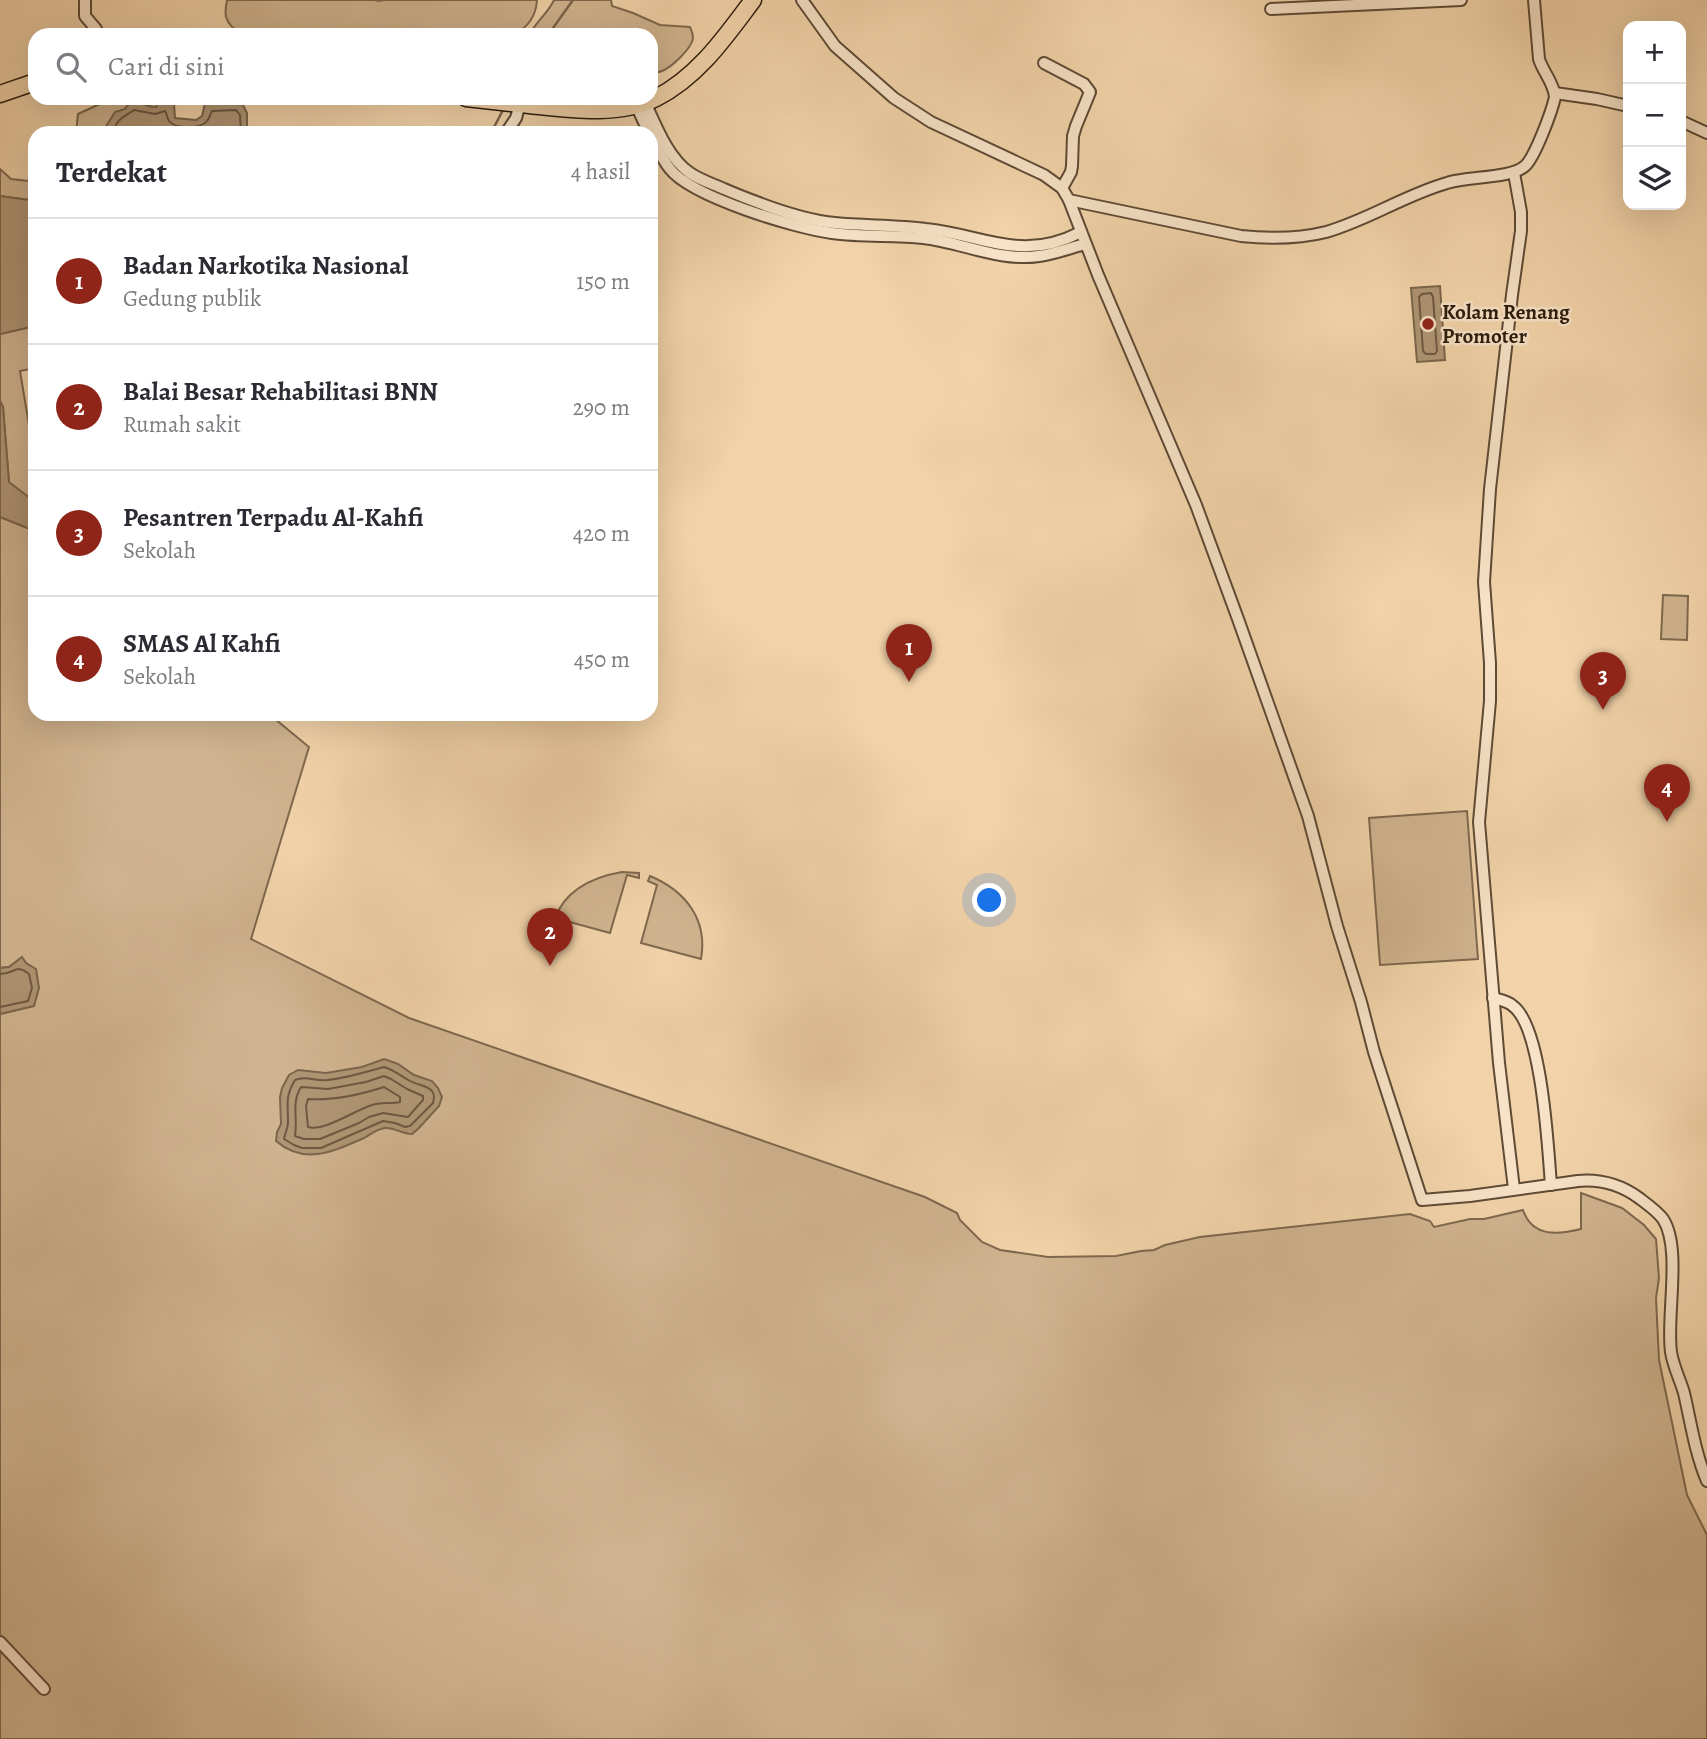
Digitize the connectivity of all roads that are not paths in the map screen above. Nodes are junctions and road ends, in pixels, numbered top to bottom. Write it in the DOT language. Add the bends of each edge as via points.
graph roads {
  1 [pos="85,0"];
  2 [pos="753,0"];
  3 [pos="802,0"];
  4 [pos="1461,0"];
  5 [pos="1534,0"];
  6 [pos="1271,9"];
  7 [pos="95,28"];
  8 [pos="1044,63"];
  9 [pos="28,84"];
  10 [pos="1555,93"];
  11 [pos="0,94"];
  12 [pos="658,96"];
  13 [pos="517,105"];
  14 [pos="541,105"];
  15 [pos="629,105"];
  16 [pos="641,105"];
  17 [pos="642,105"];
  18 [pos="1623,105"];
  19 [pos="1686,123"];
  20 [pos="511,126"];
  21 [pos="647,126"];
  22 [pos="657,126"];
  23 [pos="658,128"];
  24 [pos="1707,133"];
  25 [pos="658,149"];
  26 [pos="1514,173"];
  27 [pos="1062,188"];
  28 [pos="1069,200"];
  29 [pos="1081,232"];
  30 [pos="938,235"];
  31 [pos="1085,244"];
  32 [pos="1493,998"];
  33 [pos="1551,1185"];
  34 [pos="1514,1189"];
  35 [pos="1707,1481"];
  36 [pos="0,1642"];
  37 [pos="44,1689"];
  1 -- 7 [label="street" via="85,16"];
  2 -- 12 [label="highway" via="700,65"];
  3 -- 27 [label="street" via="835,46 894,98 931,122 1037,171"];
  4 -- 6 [label="street"];
  5 -- 10 [label="street" via="1541,68"];
  8 -- 27 [label="street" via="1084,84 1090,92 1073,136 1071,172"];
  9 -- 11 [label="highway"];
  10 -- 18 [label="street"];
  10 -- 26 [label="street" via="1533,156"];
  13 -- 20 [label="street"];
  14 -- 15 [label="highway" via="600,110"];
  16 -- 21 [label="street"];
  17 -- 22 [label="street"];
  19 -- 24 [label="street"];
  23 -- 30 [label="street" via="678,163 689,172 754,202 833,223"];
  25 -- 30 [label="street" via="670,170 684,182 751,211 832,233"];
  26 -- 28 [label="street" via="1445,183 1336,228 1286,239 1241,236"];
  26 -- 32 [label="street" via="1521,231 1484,570 1490,693 1479,822"];
  27 -- 28 [label="street"];
  28 -- 29 [label="street"];
  29 -- 30 [label="street" via="1037,247"];
  29 -- 31 [label="street"];
  30 -- 31 [label="street" via="988,253 1025,257"];
  31 -- 34 [label="street" via="1196,505 1294,777 1422,1200"];
  32 -- 33 [label="street" via="1513,1005 1529,1031 1539,1070"];
  32 -- 34 [label="street"];
  33 -- 34 [label="street"];
  33 -- 35 [label="street" via="1587,1180 1610,1184 1635,1195 1664,1220 1672,1254 1671,1350"];
  36 -- 37 [label="street"];
}
